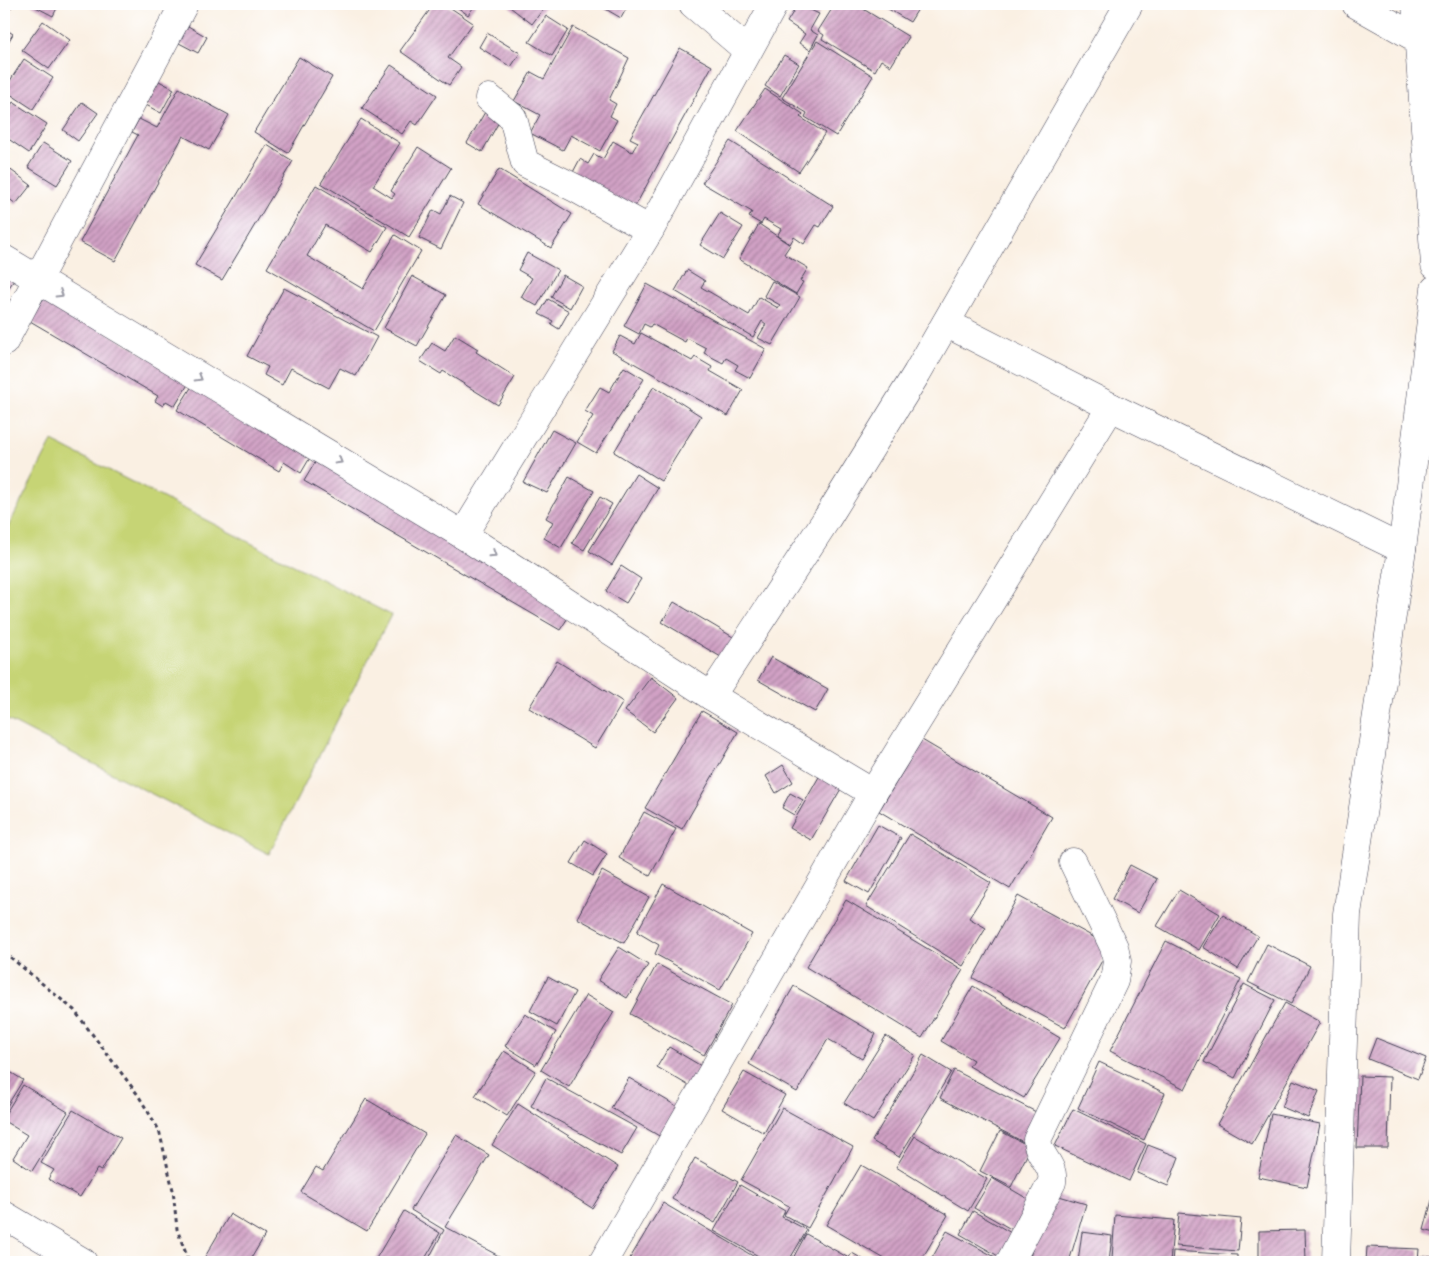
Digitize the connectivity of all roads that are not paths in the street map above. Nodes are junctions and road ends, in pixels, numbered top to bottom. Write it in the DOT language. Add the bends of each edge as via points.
graph roads {
  1 [pos="184,4"];
  2 [pos="693,4"];
  3 [pos="774,4"];
  4 [pos="1129,4"];
  5 [pos="1356,4"];
  6 [pos="1416,4"];
  7 [pos="1418,39"];
  8 [pos="748,50"];
  9 [pos="489,98"];
  10 [pos="650,230"];
  11 [pos="4,259"];
  12 [pos="1435,264"];
  13 [pos="36,279"];
  14 [pos="1435,289"];
  15 [pos="946,323"];
  16 [pos="4,342"];
  17 [pos="1111,407"];
  18 [pos="463,535"];
  19 [pos="1402,549"];
  20 [pos="711,696"];
  21 [pos="873,793"];
  22 [pos="1073,862"];
  23 [pos="4,1215"];
  24 [pos="74,1260"];
  25 [pos="604,1262"];
  26 [pos="1010,1262"];
  27 [pos="1336,1262"];
  1 -- 13 [label="street"];
  2 -- 8 [label="street"];
  3 -- 8 [label="street"];
  4 -- 15 [label="street"];
  5 -- 7 [label="street"];
  6 -- 7 [label="street"];
  7 -- 12 [label="street"];
  8 -- 10 [label="street"];
  9 -- 10 [label="street" via="513,118 525,163"];
  10 -- 18 [label="street"];
  11 -- 13 [label="street"];
  13 -- 16 [label="street"];
  13 -- 18 [label="street, one-way"];
  14 -- 19 [label="street"];
  15 -- 17 [label="street"];
  15 -- 20 [label="street" via="826,520"];
  17 -- 19 [label="street"];
  17 -- 21 [label="street"];
  18 -- 20 [label="street, one-way"];
  19 -- 27 [label="street" via="1347,914"];
  20 -- 21 [label="street"];
  21 -- 25 [label="street"];
  22 -- 26 [label="street" via="1114,947 1117,961 1114,981 1038,1140 1038,1147 1052,1170 1052,1182"];
  23 -- 24 [label="street"];
}
